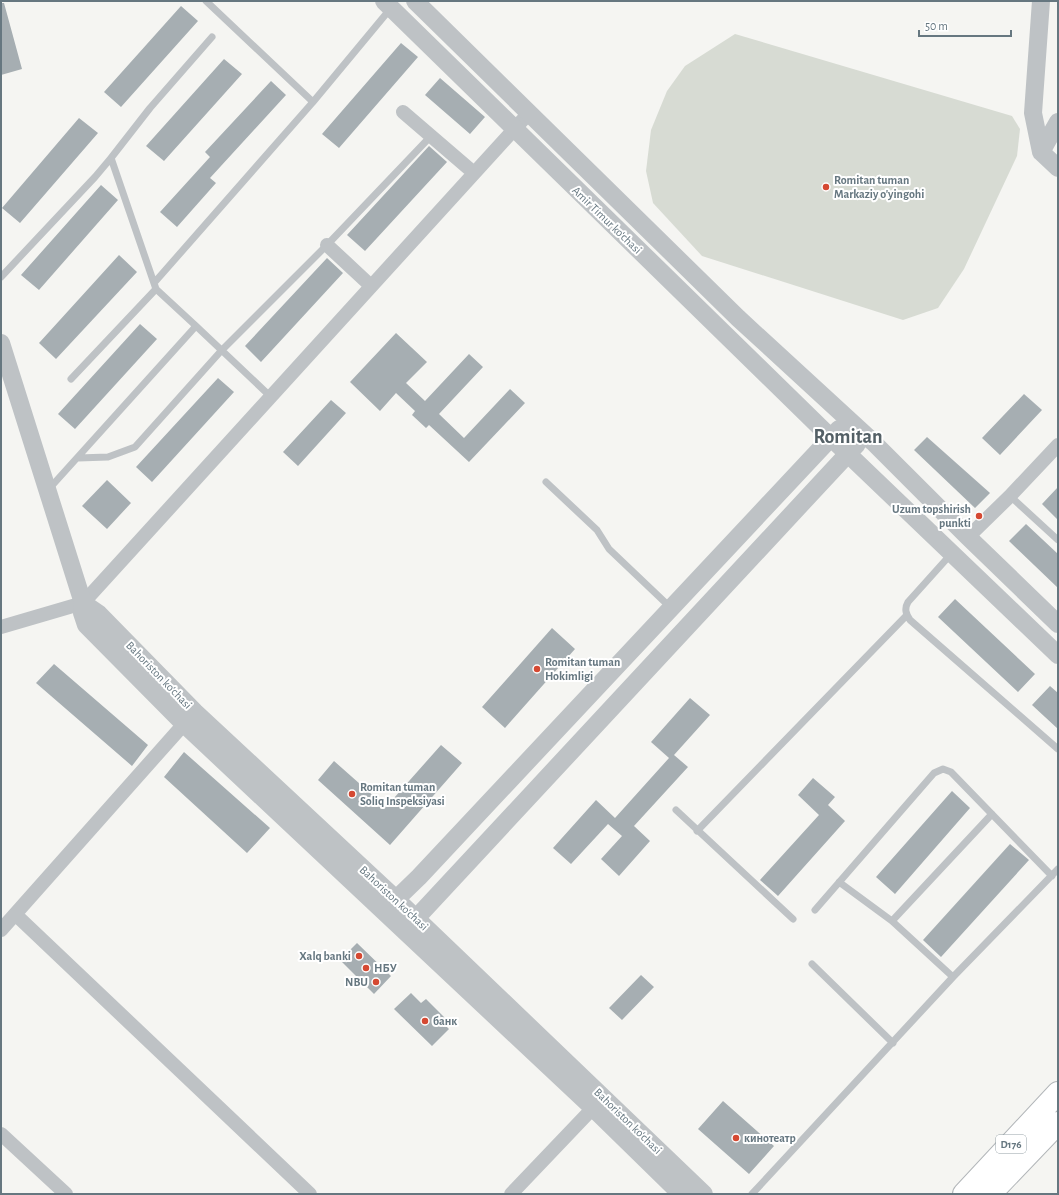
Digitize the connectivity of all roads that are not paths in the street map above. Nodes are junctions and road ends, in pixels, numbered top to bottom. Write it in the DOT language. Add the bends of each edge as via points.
graph roads {
  1 [pos="206,1"];
  2 [pos="415,1"];
  3 [pos="1041,1"];
  4 [pos="388,5"];
  5 [pos="212,37"];
  6 [pos="313,102"];
  7 [pos="403,112"];
  8 [pos="529,113"];
  9 [pos="1058,122"];
  10 [pos="514,129"];
  11 [pos="431,136"];
  12 [pos="1040,152"];
  13 [pos="111,158"];
  14 [pos="1058,168"];
  15 [pos="474,173"];
  16 [pos="327,245"];
  17 [pos="1,277"];
  18 [pos="155,286"];
  19 [pos="371,286"];
  20 [pos="196,326"];
  21 [pos="1,343"];
  22 [pos="221,351"];
  23 [pos="71,379"];
  24 [pos="271,397"];
  25 [pos="848,418"];
  26 [pos="865,435"];
  27 [pos="831,438"];
  28 [pos="1058,445"];
  29 [pos="849,453"];
  30 [pos="78,458"];
  31 [pos="546,482"];
  32 [pos="48,491"];
  33 [pos="1010,496"];
  34 [pos="1056,535"];
  35 [pos="968,537"];
  36 [pos="952,554"];
  37 [pos="83,603"];
  38 [pos="671,608"];
  39 [pos="906,615"];
  40 [pos="1058,624"];
  41 [pos="1,627"];
  42 [pos="1058,655"];
  43 [pos="184,724"];
  44 [pos="1058,749"];
  45 [pos="676,810"];
  46 [pos="992,814"];
  47 [pos="697,831"];
  48 [pos="1058,869"];
  49 [pos="1052,876"];
  50 [pos="839,882"];
  51 [pos="390,905"];
  52 [pos="815,910"];
  53 [pos="15,914"];
  54 [pos="793,919"];
  55 [pos="892,921"];
  56 [pos="410,925"];
  57 [pos="1,930"];
  58 [pos="812,964"];
  59 [pos="953,977"];
  60 [pos="893,1043"];
  61 [pos="1058,1093"];
  62 [pos="593,1108"];
  63 [pos="1058,1122"];
  64 [pos="1,1134"];
  65 [pos="66,1194"];
  66 [pos="310,1194"];
  67 [pos="511,1194"];
  68 [pos="681,1194"];
  69 [pos="704,1194"];
  70 [pos="752,1194"];
  71 [pos="964,1194"];
  72 [pos="990,1194"];
  1 -- 6 [label="lane"];
  2 -- 8 [label="street, Amir Timur ko‘chasi"];
  3 -- 12 [label="street" via="1033,113"];
  4 -- 6 [label="lane"];
  4 -- 10 [label="street, Amir Timur ko‘chasi"];
  5 -- 13 [label="lane" via="150,108"];
  6 -- 18 [label="lane"];
  7 -- 11 [label="street"];
  8 -- 10 [label="street"];
  8 -- 25 [label="street, Amir Timur ko‘chasi" via="738,318"];
  9 -- 12 [label="street"];
  10 -- 15 [label="street"];
  10 -- 27 [label="street, Amir Timur ko‘chasi"];
  11 -- 15 [label="street"];
  11 -- 16 [label="lane"];
  12 -- 14 [label="street"];
  13 -- 17 [label="lane"];
  13 -- 18 [label="lane"];
  15 -- 19 [label="street"];
  16 -- 19 [label="street"];
  16 -- 22 [label="lane"];
  18 -- 20 [label="lane"];
  18 -- 23 [label="lane"];
  19 -- 24 [label="street"];
  20 -- 22 [label="lane"];
  20 -- 30 [label="lane"];
  21 -- 32 [label="street, Bahoriston ko‘chasi"];
  22 -- 24 [label="lane"];
  22 -- 30 [label="lane" via="136,447 108,457"];
  24 -- 37 [label="street"];
  25 -- 26 [label="street, Amir Timur ko‘chasi"];
  25 -- 27 [label="street"];
  26 -- 29 [label="street"];
  26 -- 35 [label="street, Amir Timur ko‘chasi"];
  27 -- 29 [label="street, Amir Timur ko‘chasi"];
  27 -- 38 [label="street"];
  28 -- 33 [label="street"];
  29 -- 36 [label="street, Amir Timur ko‘chasi"];
  29 -- 56 [label="street"];
  30 -- 32 [label="lane"];
  31 -- 38 [label="lane" via="597,530 609,549"];
  32 -- 37 [label="street, Bahoriston ko‘chasi"];
  33 -- 34 [label="lane"];
  33 -- 35 [label="street"];
  35 -- 36 [label="street"];
  35 -- 40 [label="street, Amir Timur ko‘chasi"];
  36 -- 39 [label="lane" via="908,602"];
  36 -- 42 [label="street, Amir Timur ko‘chasi"];
  37 -- 41 [label="street"];
  37 -- 43 [label="street, Bahoriston ko‘chasi" via="82,613 86,625"];
  37 -- 51 [label="street, Bahoriston ko‘chasi" via="99,614"];
  38 -- 51 [label="street" via="424,872"];
  39 -- 44 [label="lane"];
  39 -- 47 [label="lane"];
  43 -- 51 [label="street, Bahoriston ko‘chasi"];
  43 -- 53 [label="street"];
  45 -- 47 [label="lane"];
  46 -- 49 [label="lane"];
  46 -- 50 [label="lane" via="951,772 943,769 934,773"];
  46 -- 55 [label="lane"];
  47 -- 54 [label="lane"];
  48 -- 49 [label="lane"];
  49 -- 59 [label="lane"];
  50 -- 52 [label="lane"];
  50 -- 55 [label="lane"];
  51 -- 56 [label="street, Bahoriston ko‘chasi"];
  53 -- 57 [label="street"];
  53 -- 66 [label="street"];
  55 -- 59 [label="lane"];
  56 -- 62 [label="street, Bahoriston ko‘chasi"];
  56 -- 69 [label="street, Bahoriston ko‘chasi"];
  58 -- 60 [label="lane"];
  59 -- 60 [label="lane"];
  60 -- 70 [label="lane"];
  61 -- 71 [label="main road, D176"];
  62 -- 67 [label="street"];
  62 -- 68 [label="street, Bahoriston ko‘chasi"];
  63 -- 72 [label="main road, D176"];
  64 -- 65 [label="street"];
}
